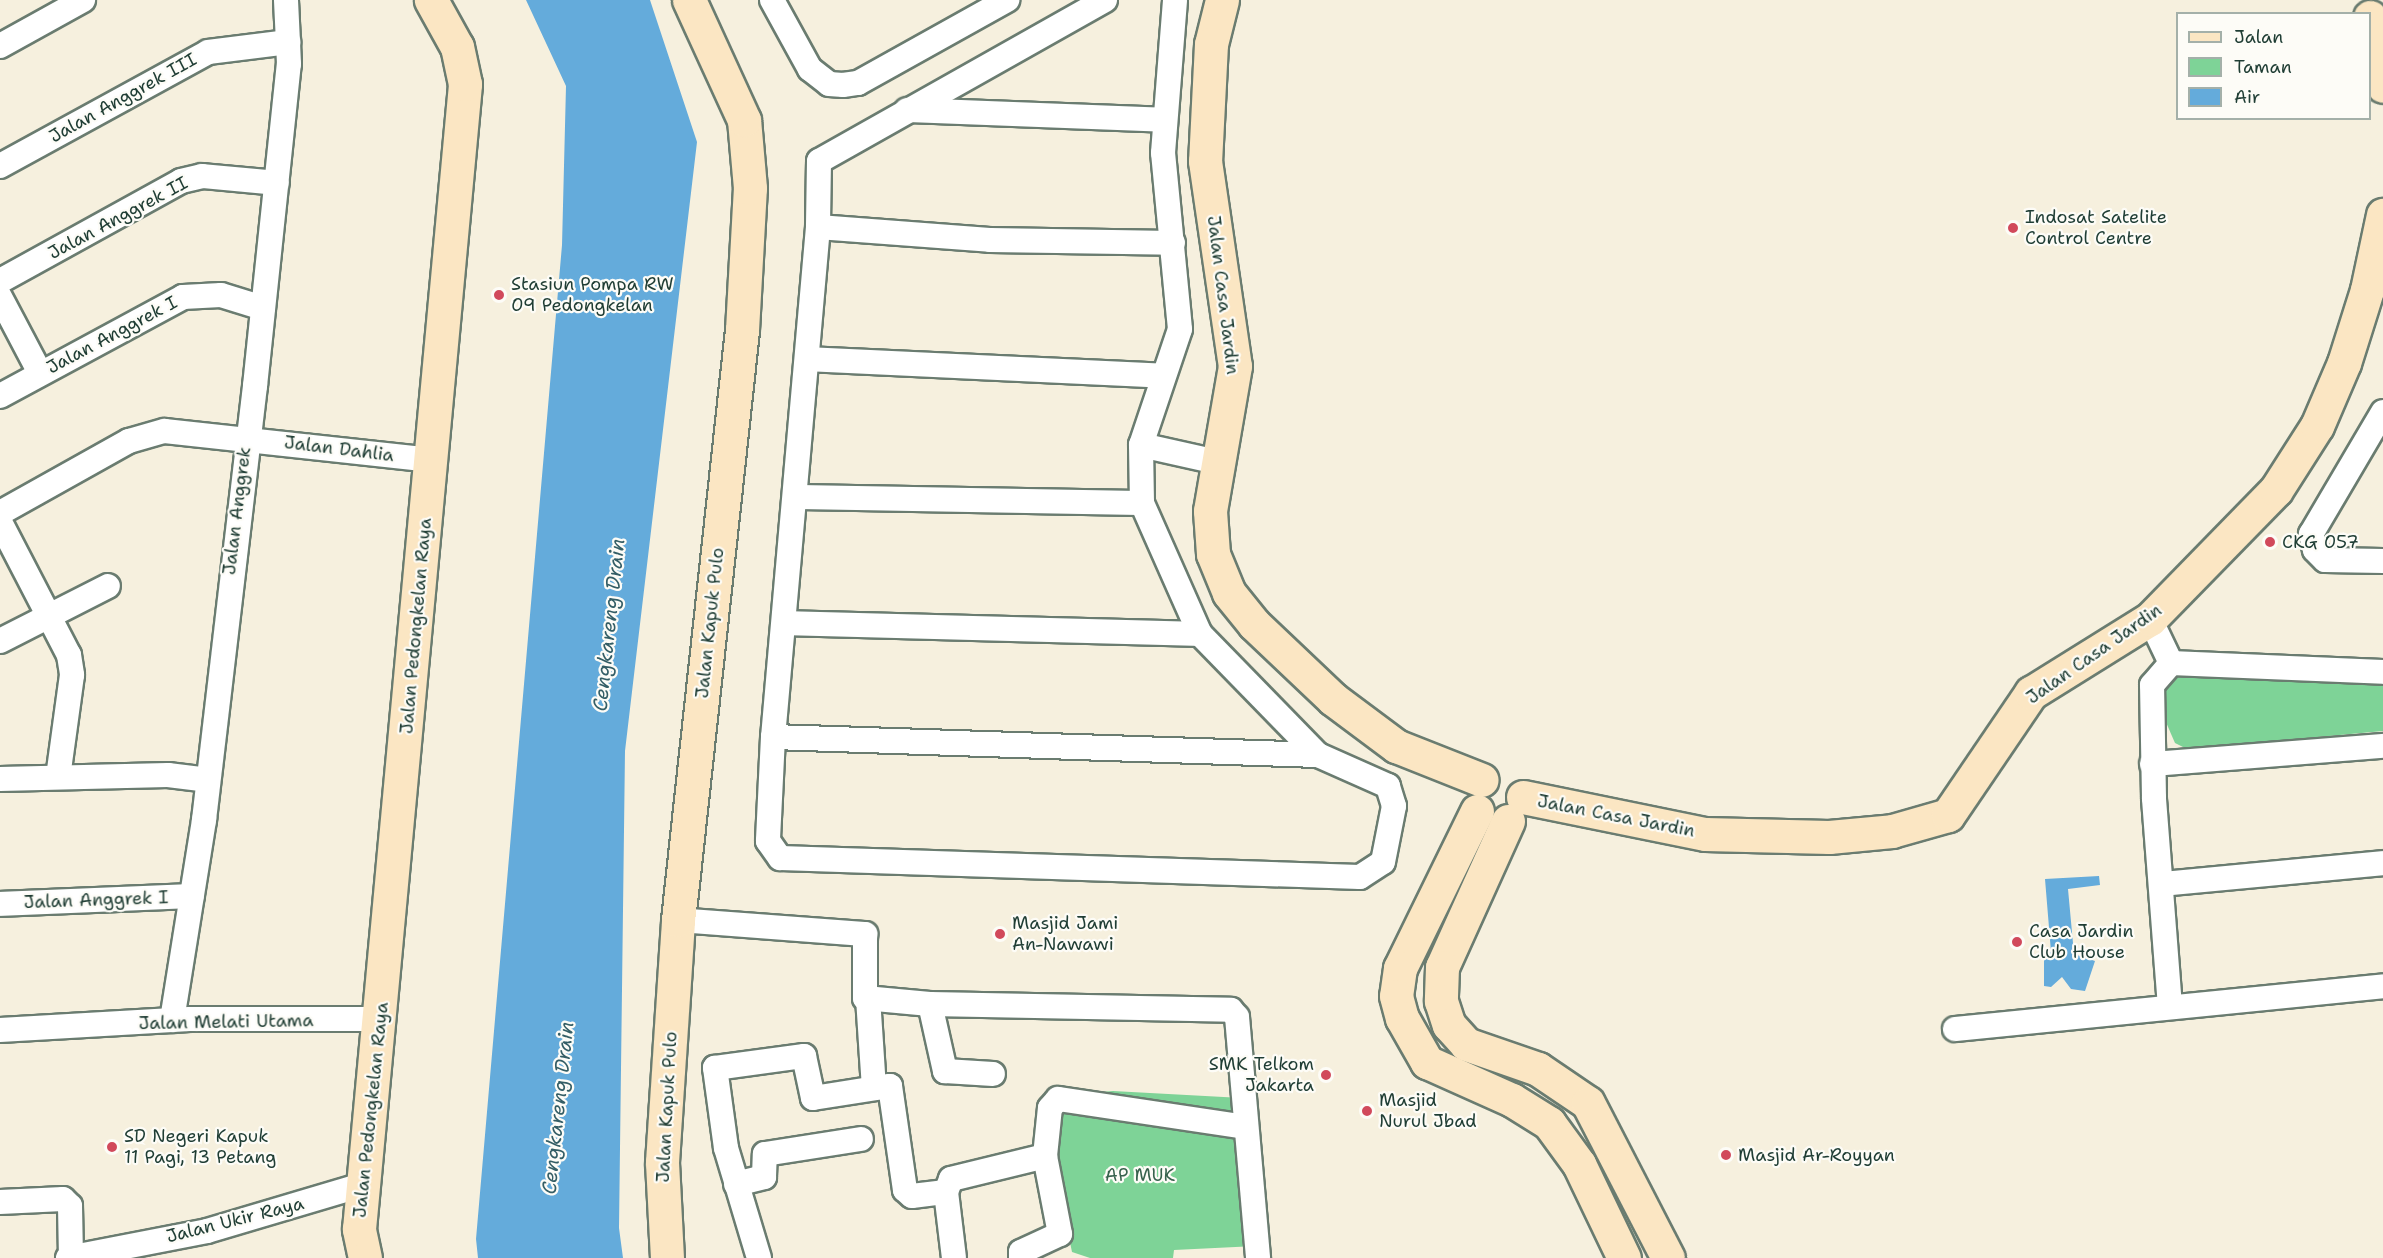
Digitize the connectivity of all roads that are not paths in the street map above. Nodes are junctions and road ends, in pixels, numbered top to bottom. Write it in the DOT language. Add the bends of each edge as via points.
graph roads {
  1 [pos="84,0"];
  2 [pos="285,0"];
  3 [pos="431,0"];
  4 [pos="689,0"];
  5 [pos="772,0"];
  6 [pos="1007,0"];
  7 [pos="1105,0"];
  8 [pos="1175,0"];
  9 [pos="1222,0"];
  10 [pos="2371,25"];
  11 [pos="288,42"];
  12 [pos="0,46"];
  13 [pos="2383,86"];
  14 [pos="906,110"];
  15 [pos="1165,120"];
  16 [pos="0,166"];
  17 [pos="276,183"];
  18 [pos="2383,215"];
  19 [pos="819,227"];
  20 [pos="1173,243"];
  21 [pos="0,281"];
  22 [pos="0,297"];
  23 [pos="263,308"];
  24 [pos="807,359"];
  25 [pos="40,373"];
  26 [pos="1163,376"];
  27 [pos="0,396"];
  28 [pos="2383,412"];
  29 [pos="2375,438"];
  30 [pos="246,439"];
  31 [pos="1141,445"];
  32 [pos="431,460"];
  33 [pos="1216,462"];
  34 [pos="797,496"];
  35 [pos="1142,503"];
  36 [pos="0,513"];
  37 [pos="0,522"];
  38 [pos="2383,561"];
  39 [pos="108,586"];
  40 [pos="50,616"];
  41 [pos="2150,619"];
  42 [pos="784,623"];
  43 [pos="1200,634"];
  44 [pos="0,641"];
  45 [pos="2171,663"];
  46 [pos="2383,672"];
  47 [pos="773,737"];
  48 [pos="2383,746"];
  49 [pos="1318,755"];
  50 [pos="2152,764"];
  51 [pos="58,777"];
  52 [pos="0,779"];
  53 [pos="207,780"];
  54 [pos="1478,796"];
  55 [pos="1516,809"];
  56 [pos="2383,863"];
  57 [pos="2162,884"];
  58 [pos="192,896"];
  59 [pos="0,904"];
  60 [pos="678,920"];
  61 [pos="2383,986"];
  62 [pos="868,998"];
  63 [pos="930,1004"];
  64 [pos="2170,1007"];
  65 [pos="381,1018"];
  66 [pos="172,1020"];
  67 [pos="1955,1029"];
  68 [pos="0,1030"];
  69 [pos="993,1074"];
  70 [pos="874,1088"];
  71 [pos="1245,1127"];
  72 [pos="861,1139"];
  73 [pos="1045,1156"];
  74 [pos="366,1184"];
  75 [pos="736,1184"];
  76 [pos="946,1192"];
  77 [pos="0,1202"];
  78 [pos="70,1257"];
  79 [pos="365,1258"];
  80 [pos="667,1258"];
  81 [pos="759,1258"];
  82 [pos="954,1258"];
  83 [pos="1021,1258"];
  84 [pos="1258,1258"];
  85 [pos="1623,1258"];
  86 [pos="1668,1258"];
  1 -- 12 [label="street"];
  2 -- 11 [label="street, Jalan Anggrek"];
  3 -- 32 [label="street, Jalan Pedongkelan Raya" via="457,47 465,84"];
  4 -- 60 [label="street, Jalan Kapuk Pulo" via="744,120 750,188 742,330"];
  5 -- 6 [label="street" via="810,69 829,84 843,85 858,82"];
  7 -- 14 [label="street"];
  8 -- 15 [label="street"];
  9 -- 33 [label="street, Jalan Casa Jardin" via="1211,44 1205,161 1235,366 1227,429"];
  10 -- 13 [label="street"];
  11 -- 16 [label="street, Jalan Anggrek III" via="208,52"];
  11 -- 17 [label="street, Jalan Anggrek"];
  14 -- 15 [label="street"];
  14 -- 19 [label="street" via="819,161"];
  15 -- 20 [label="street"];
  17 -- 21 [label="street, Jalan Anggrek II" via="202,176 181,181"];
  17 -- 23 [label="street, Jalan Anggrek"];
  18 -- 41 [label="street, Jalan Casa Jardin" via="2367,290 2317,426 2276,490"];
  19 -- 20 [label="street" via="990,240"];
  19 -- 24 [label="street"];
  20 -- 26 [label="street" via="1180,329"];
  22 -- 25 [label="street"];
  23 -- 25 [label="street, Jalan Anggrek I" via="221,295 183,297"];
  23 -- 30 [label="street, Jalan Anggrek"];
  24 -- 26 [label="street"];
  24 -- 34 [label="street"];
  25 -- 27 [label="street, Jalan Anggrek I"];
  26 -- 31 [label="street"];
  28 -- 29 [label="street"];
  29 -- 38 [label="street" via="2311,534 2315,550 2325,560"];
  30 -- 32 [label="street, Jalan Dahlia"];
  30 -- 36 [label="street, Jalan Dahlia" via="188,430 147,434"];
  30 -- 53 [label="street, Jalan Anggrek"];
  31 -- 33 [label="street"];
  31 -- 35 [label="street"];
  32 -- 65 [label="street, Jalan Pedongkelan Raya"];
  33 -- 54 [label="street, Jalan Casa Jardin" via="1210,511 1213,554 1229,593 1291,663 1373,730 1412,754 1422,767"];
  34 -- 35 [label="street"];
  34 -- 42 [label="street"];
  35 -- 43 [label="street"];
  37 -- 40 [label="street"];
  39 -- 40 [label="street"];
  40 -- 44 [label="street"];
  40 -- 51 [label="street" via="71,666"];
  41 -- 45 [label="street"];
  41 -- 55 [label="street, Jalan Casa Jardin" via="2031,693 1960,801 1948,815 1925,824 1829,837 1705,834"];
  42 -- 43 [label="street"];
  42 -- 47 [label="street"];
  43 -- 49 [label="street"];
  45 -- 46 [label="street"];
  45 -- 50 [label="street" via="2152,685"];
  47 -- 49 [label="street"];
  47 -- 49 [label="street" via="768,841 774,854 789,860 1370,874 1387,852 1393,795 1380,779"];
  48 -- 50 [label="street"];
  50 -- 57 [label="street"];
  51 -- 52 [label="street"];
  51 -- 53 [label="street"];
  53 -- 58 [label="street, Jalan Anggrek"];
  54 -- 55 [label="street, Jalan Casa Jardin" via="1491,822"];
  54 -- 55 [label="street" via="1496,774 1511,777"];
  54 -- 85 [label="street" via="1400,968 1396,996 1402,1018 1427,1062 1512,1100 1549,1123 1579,1164"];
  55 -- 86 [label="street" via="1442,967 1441,1001 1449,1025 1466,1044 1538,1069 1588,1103"];
  56 -- 57 [label="street"];
  57 -- 64 [label="street"];
  58 -- 59 [label="street, Jalan Anggrek I"];
  58 -- 66 [label="street, Jalan Anggrek"];
  60 -- 62 [label="street" via="865,934"];
  60 -- 80 [label="street, Jalan Kapuk Pulo" via="662,1162"];
  61 -- 64 [label="street"];
  62 -- 63 [label="street"];
  62 -- 70 [label="street"];
  63 -- 69 [label="street" via="945,1071"];
  63 -- 71 [label="street" via="1231,1010 1237,1017"];
  64 -- 67 [label="street"];
  65 -- 66 [label="street, Jalan Melati Utama"];
  65 -- 74 [label="street, Jalan Pedongkelan Raya"];
  66 -- 68 [label="street, Jalan Melati Utama"];
  70 -- 75 [label="street" via="813,1098 804,1056 715,1068"];
  70 -- 76 [label="street" via="890,1087 906,1192"];
  71 -- 73 [label="street" via="1070,1099 1052,1103"];
  71 -- 84 [label="street"];
  72 -- 75 [label="street" via="765,1154 764,1177"];
  73 -- 76 [label="street" via="951,1179"];
  73 -- 83 [label="street" via="1060,1234 1021,1252"];
  74 -- 78 [label="street, Jalan Ukir Raya" via="207,1231"];
  74 -- 79 [label="street, Jalan Pedongkelan Raya" via="359,1230"];
  75 -- 81 [label="street"];
  76 -- 82 [label="street"];
  77 -- 78 [label="street" via="63,1199 70,1206"];
}
